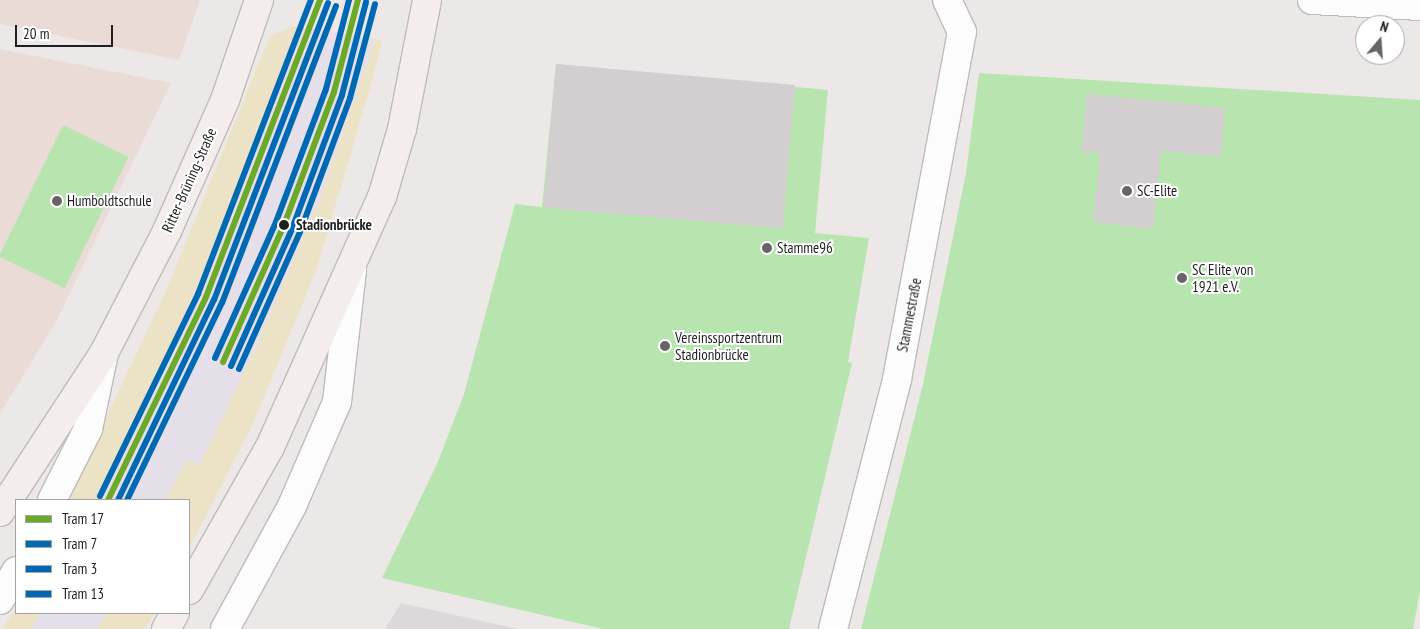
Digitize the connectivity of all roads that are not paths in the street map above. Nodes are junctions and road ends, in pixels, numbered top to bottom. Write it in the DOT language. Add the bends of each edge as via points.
graph roads {
  1 [pos="259,0"];
  2 [pos="427,0"];
  3 [pos="947,0"];
  4 [pos="1312,0"];
  5 [pos="1420,6"];
  6 [pos="352,270"];
  7 [pos="104,353"];
  8 [pos="53,499"];
  9 [pos="0,512"];
  10 [pos="15,574"];
  11 [pos="190,588"];
  12 [pos="0,600"];
  13 [pos="174,614"];
  14 [pos="166,629"];
  15 [pos="225,629"];
  16 [pos="833,629"];
  1 -- 7 [label="main road, Ritter-Brüning-Straße" via="225,100"];
  2 -- 6 [label="main road" via="402,129 382,197"];
  3 -- 16 [label="street, Stammestraße" via="962,32 897,380"];
  4 -- 5 [label="street"];
  6 -- 11 [label="main road" via="270,447"];
  6 -- 15 [label="street" via="337,402 292,506"];
  7 -- 8 [label="street, Ritter-Brüning-Straße" via="88,429"];
  7 -- 9 [label="main road, Ritter-Brüning-Straße"];
  10 -- 12 [label="street"];
  13 -- 14 [label="main road"];
}
